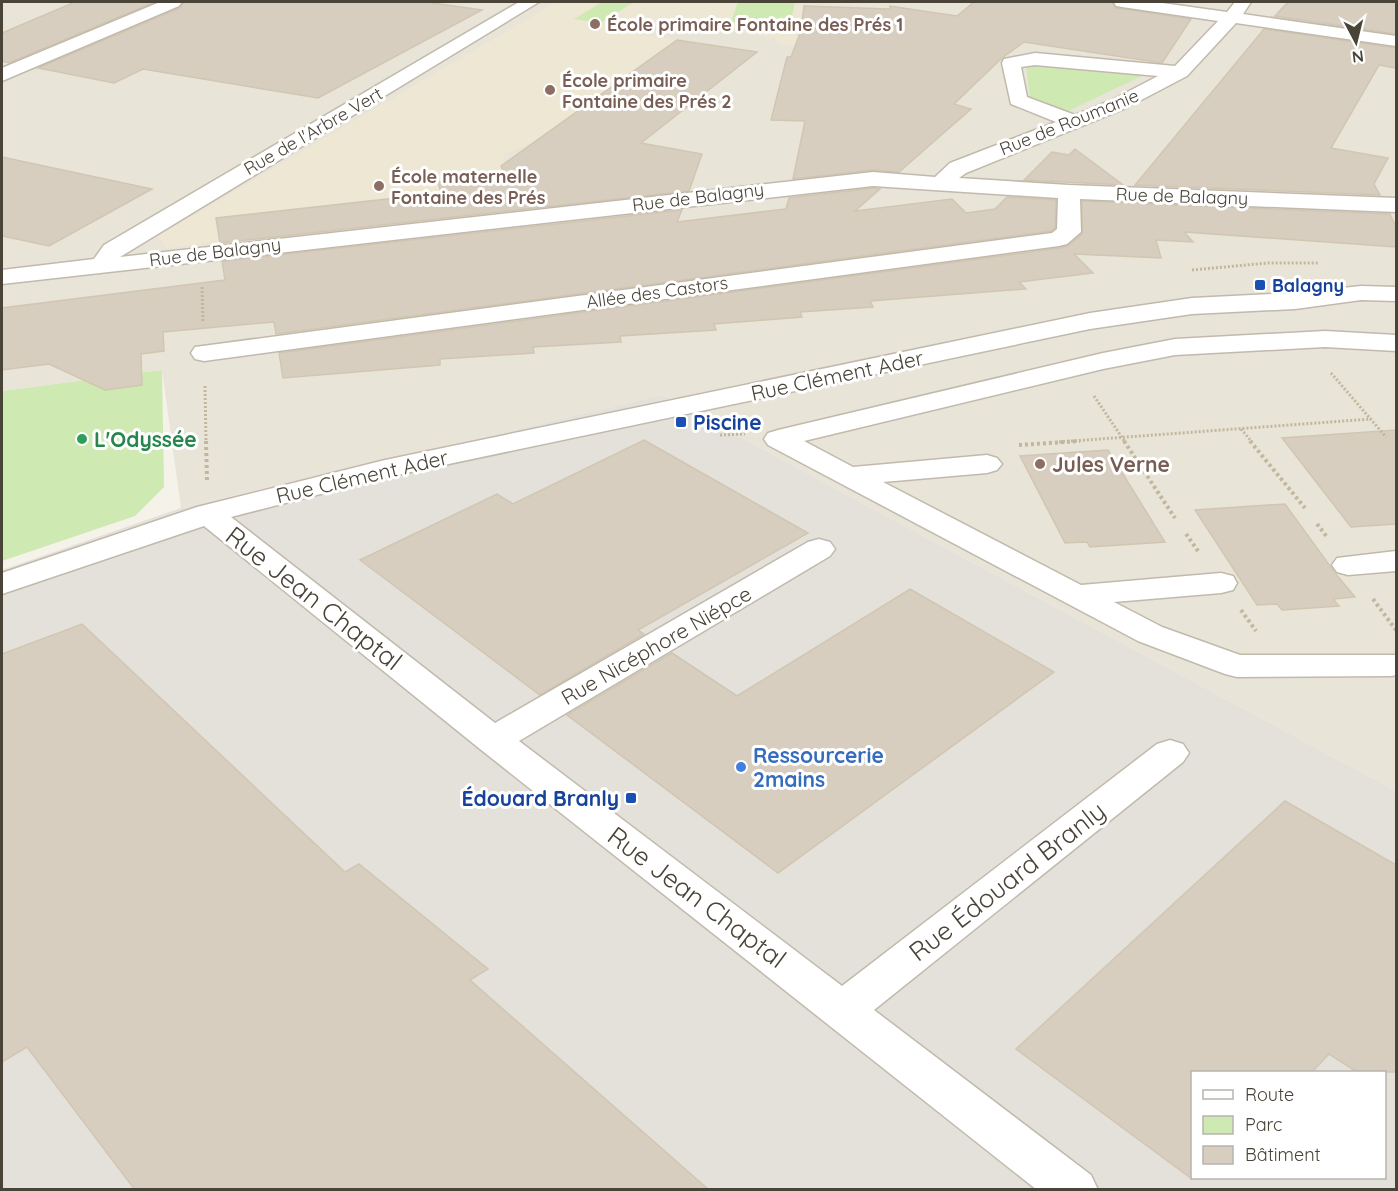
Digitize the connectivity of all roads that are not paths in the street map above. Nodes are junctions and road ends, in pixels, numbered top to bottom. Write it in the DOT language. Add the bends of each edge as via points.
graph roads {
  1 [pos="173,2"];
  2 [pos="530,2"];
  3 [pos="1122,2"];
  4 [pos="1238,9"];
  5 [pos="1396,41"];
  6 [pos="1180,72"];
  7 [pos="2,75"];
  8 [pos="1073,121"];
  9 [pos="939,184"];
  10 [pos="1069,192"];
  11 [pos="1396,205"];
  12 [pos="102,266"];
  13 [pos="2,277"];
  14 [pos="1396,294"];
  15 [pos="1294,301"];
  16 [pos="1396,311"];
  17 [pos="1396,343"];
  18 [pos="204,353"];
  19 [pos="987,464"];
  20 [pos="847,476"];
  21 [pos="208,514"];
  22 [pos="819,549"];
  23 [pos="1396,561"];
  24 [pos="1348,565"];
  25 [pos="1221,583"];
  26 [pos="2,584"];
  27 [pos="1075,595"];
  28 [pos="1395,666"];
  29 [pos="493,740"];
  30 [pos="1170,753"];
  31 [pos="844,1009"];
  32 [pos="1074,1190"];
  1 -- 7 [label="street"];
  2 -- 12 [label="street, Rue de l'Arbre Vert" via="112,250"];
  3 -- 4 [label="street"];
  4 -- 5 [label="street"];
  4 -- 6 [label="street, Rue de Roumanie"];
  6 -- 8 [label="street, Rue de Roumanie" via="1119,104"];
  6 -- 8 [label="street" via="1035,59 1011,63 1018,100"];
  8 -- 9 [label="street, Rue de Roumanie" via="957,168"];
  9 -- 10 [label="street, Rue de Balagny"];
  9 -- 12 [label="street, Rue de Balagny" via="873,179 820,183"];
  10 -- 11 [label="street, Rue de Balagny"];
  10 -- 18 [label="street, Allée des Castors" via="1069,232 1059,239"];
  12 -- 13 [label="street, Rue de Balagny"];
  14 -- 15 [label="street, Rue Clément Ader" via="1361,293"];
  15 -- 16 [label="street, Rue Clément Ader"];
  15 -- 21 [label="street, Rue Clément Ader" via="1192,306 1090,321 385,469"];
  17 -- 20 [label="street" via="1304,340 1175,347 778,440"];
  19 -- 20 [label="street"];
  20 -- 27 [label="street"];
  21 -- 26 [label="street, Rue Clément Ader"];
  21 -- 29 [label="street, Rue Jean Chaptal"];
  22 -- 29 [label="street, Rue Nicéphore Niépce"];
  23 -- 24 [label="street"];
  25 -- 27 [label="street"];
  27 -- 28 [label="street" via="1150,634 1237,666"];
  29 -- 31 [label="street, Rue Jean Chaptal"];
  30 -- 31 [label="street, Rue Édouard Branly"];
  31 -- 32 [label="street, Rue Jean Chaptal"];
}
